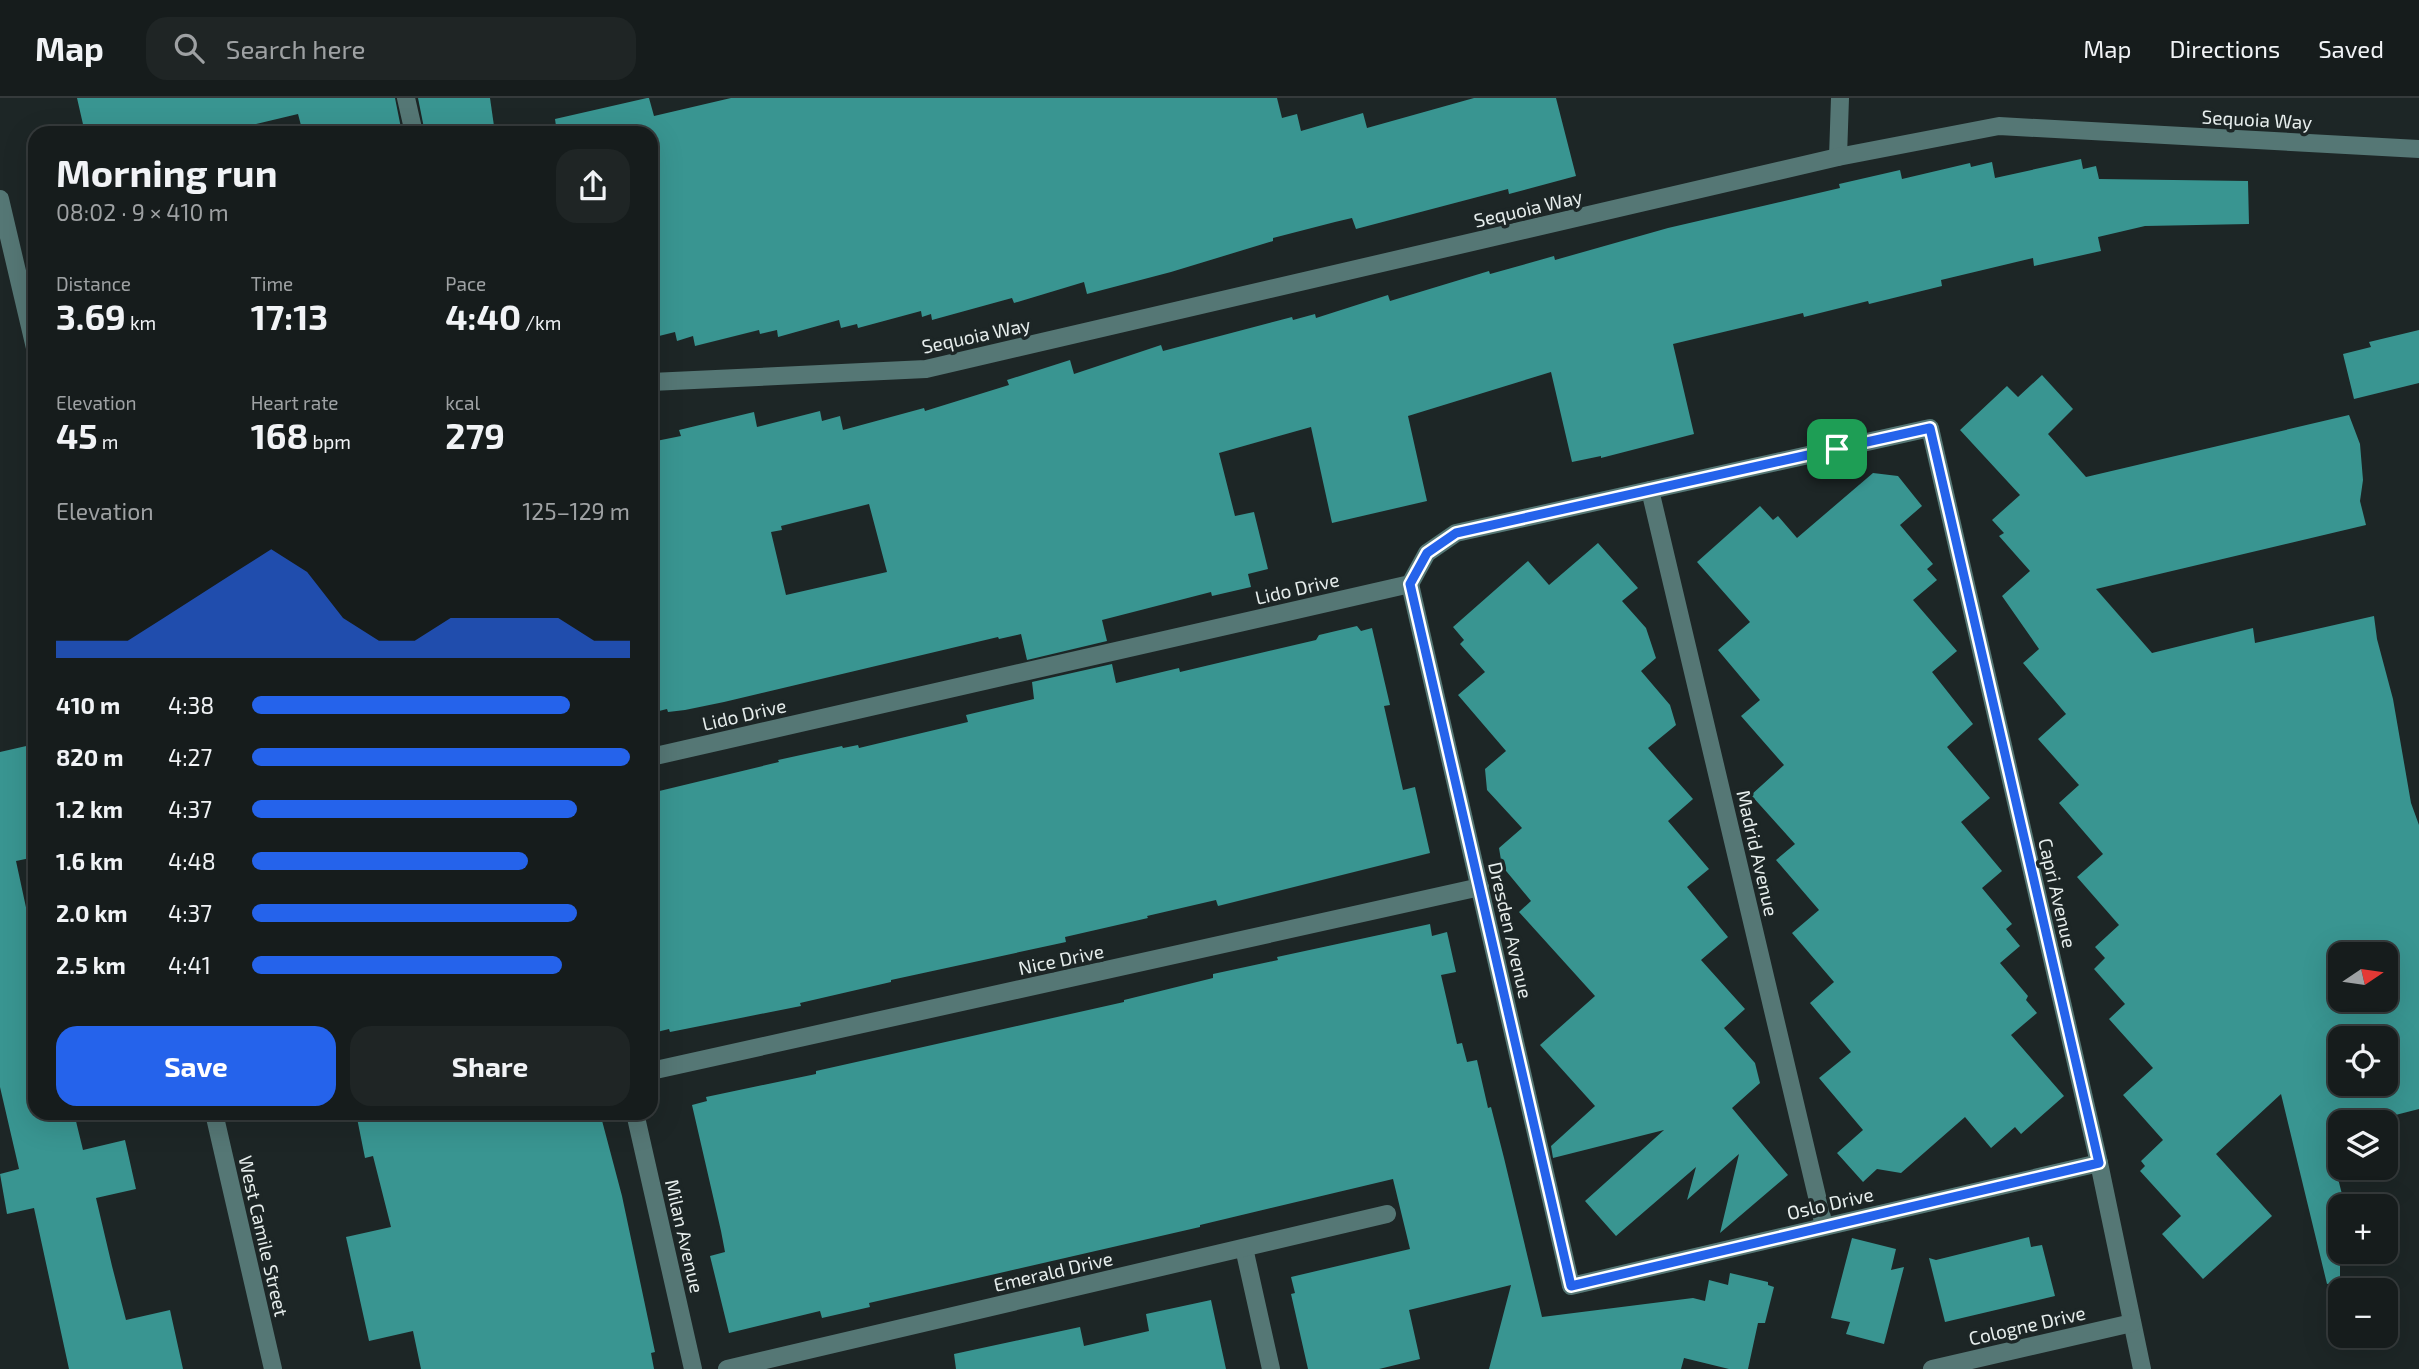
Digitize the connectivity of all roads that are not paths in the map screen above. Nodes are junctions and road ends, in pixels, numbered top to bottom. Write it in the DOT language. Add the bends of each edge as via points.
graph roads {
  1 [pos="406,98"];
  2 [pos="1840,98"];
  3 [pos="412,126"];
  4 [pos="2419,149"];
  5 [pos="1838,158"];
  6 [pos="0,199"];
  7 [pos="28,318"];
  8 [pos="658,382"];
  9 [pos="1650,490"];
  10 [pos="1410,584"];
  11 [pos="658,755"];
  12 [pos="1480,887"];
  13 [pos="658,1069"];
  14 [pos="216,1120"];
  15 [pos="637,1120"];
  16 [pos="2099,1163"];
  17 [pos="1388,1214"];
  18 [pos="1825,1226"];
  19 [pos="1244,1248"];
  20 [pos="1571,1286"];
  21 [pos="2132,1323"];
  22 [pos="274,1369"];
  23 [pos="693,1369"];
  24 [pos="727,1369"];
  25 [pos="1271,1369"];
  26 [pos="1932,1369"];
  27 [pos="2142,1369"];
  1 -- 3 [label="street"];
  2 -- 5 [label="street"];
  4 -- 5 [label="street, Sequoia Way" via="1999,126"];
  5 -- 8 [label="street, Sequoia Way" via="926,369"];
  6 -- 7 [label="street"];
  9 -- 10 [label="street" via="1456,533 1427,553"];
  9 -- 16 [label="street, Capri Avenue" via="1930,428"];
  9 -- 18 [label="street, Madrid Avenue"];
  10 -- 11 [label="street, Lido Drive"];
  10 -- 12 [label="street, Dresden Avenue"];
  12 -- 13 [label="street, Nice Drive"];
  12 -- 20 [label="street, Dresden Avenue"];
  14 -- 22 [label="street, West Camile Street"];
  15 -- 23 [label="street, Milan Avenue"];
  16 -- 18 [label="street, Oslo Drive"];
  16 -- 21 [label="street, Capri Avenue"];
  17 -- 19 [label="street, Emerald Drive"];
  18 -- 20 [label="street, Oslo Drive"];
  19 -- 24 [label="street, Emerald Drive"];
  19 -- 25 [label="street"];
  21 -- 26 [label="street, Cologne Drive"];
  21 -- 27 [label="street, Capri Avenue"];
}
